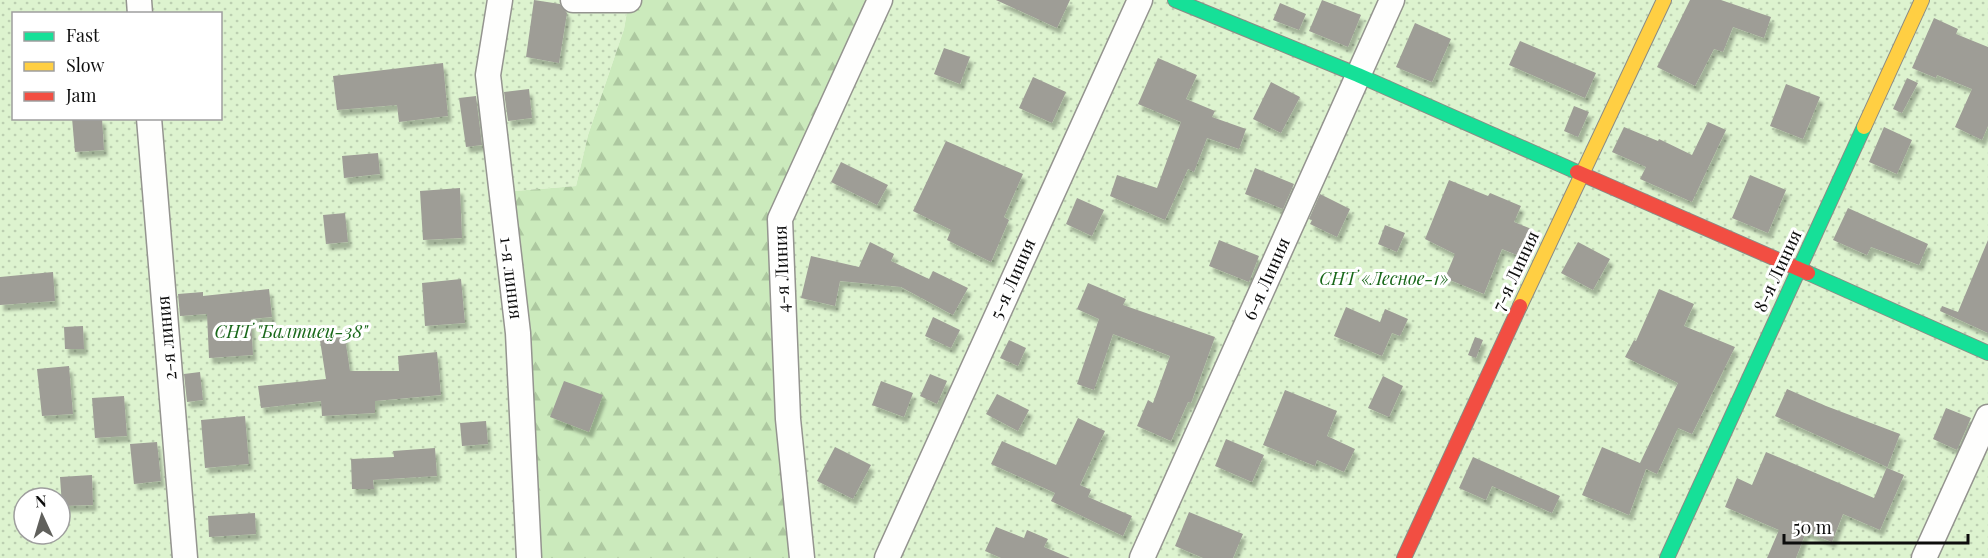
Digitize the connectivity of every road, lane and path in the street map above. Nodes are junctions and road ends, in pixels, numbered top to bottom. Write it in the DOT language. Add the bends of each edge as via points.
graph roads {
  1 [pos="500,0"];
  2 [pos="573,0"];
  3 [pos="629,0"];
  4 [pos="880,0"];
  5 [pos="1140,0"];
  6 [pos="1175,0"];
  7 [pos="1392,0"];
  8 [pos="1664,0"];
  9 [pos="1922,0"];
  10 [pos="1358,75"];
  11 [pos="148,120"];
  12 [pos="1581,173"];
  13 [pos="1798,270"];
  14 [pos="1988,353"];
  15 [pos="1988,417"];
  16 [pos="185,558"];
  17 [pos="529,558"];
  18 [pos="802,558"];
  19 [pos="887,558"];
  20 [pos="1142,558"];
  21 [pos="1404,558"];
  22 [pos="1667,558"];
  23 [pos="1924,558"];
  1 -- 17 [label="street, 1-я линия" via="488,75 518,333"];
  2 -- 3 [label="street"];
  4 -- 18 [label="street, 4-я Линия" via="780,219 788,419"];
  5 -- 19 [label="street, 5-я Линия"];
  6 -- 10 [label="street"];
  7 -- 10 [label="street, 6-я Линия"];
  8 -- 12 [label="street, 7-я Линия"];
  9 -- 13 [label="street, 8-я Линия"];
  10 -- 12 [label="street"];
  10 -- 20 [label="street, 6-я Линия"];
  11 -- 16 [label="street, 2-я линия"];
  12 -- 13 [label="street"];
  12 -- 21 [label="street, 7-я Линия"];
  13 -- 14 [label="street"];
  13 -- 22 [label="street, 8-я Линия"];
  15 -- 23 [label="street"];
}
